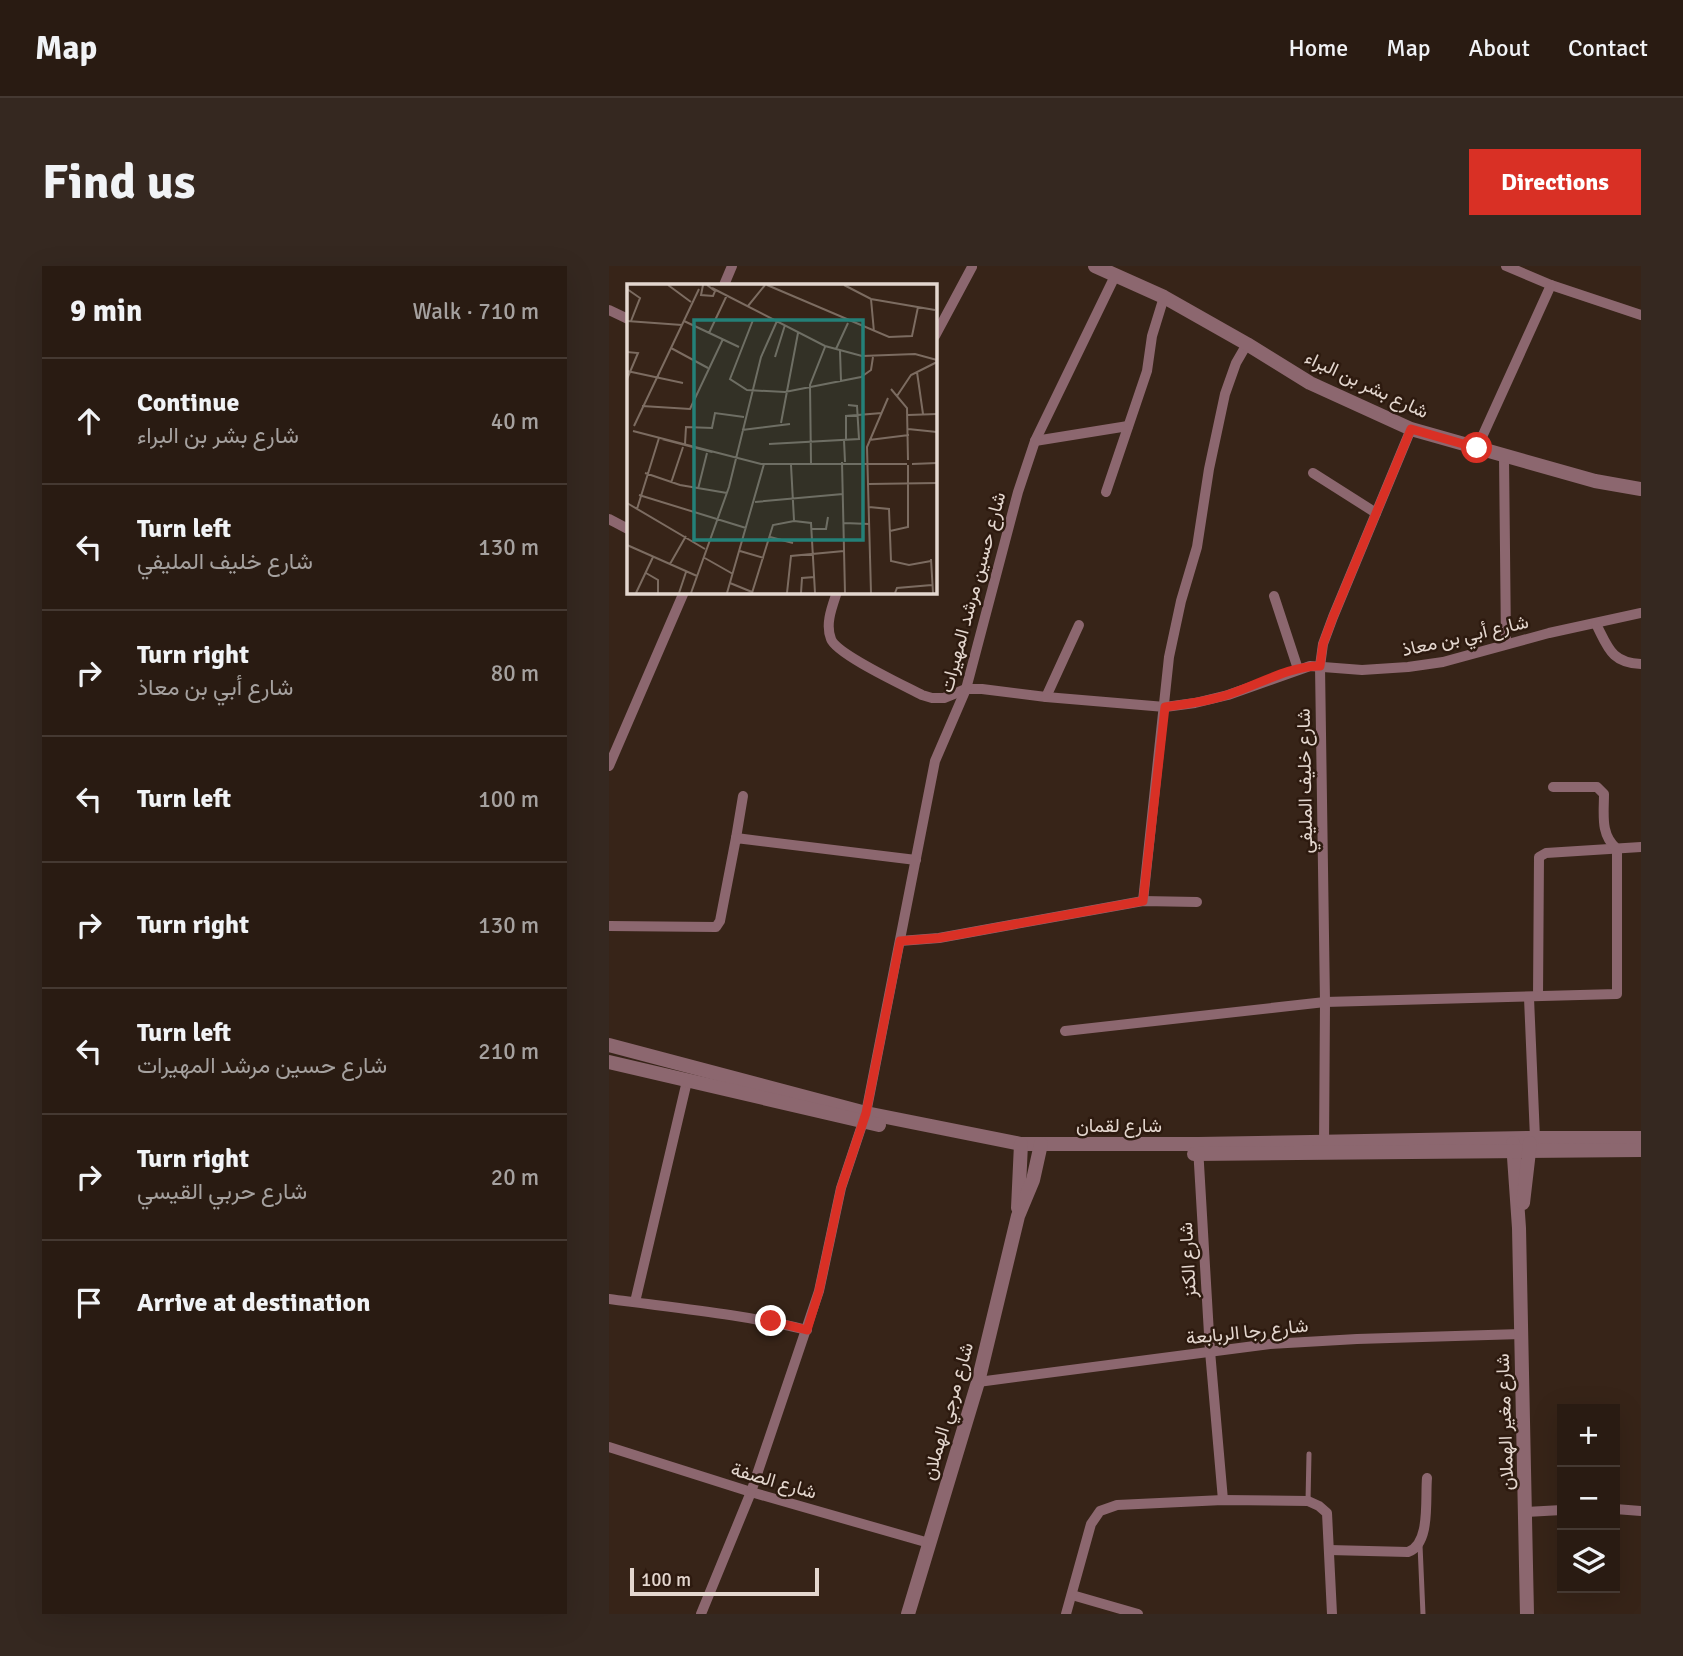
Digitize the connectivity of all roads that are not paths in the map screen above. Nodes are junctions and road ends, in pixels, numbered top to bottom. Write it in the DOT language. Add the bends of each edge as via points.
graph roads {
  1 [pos="732,266"];
  2 [pos="1095,266"];
  3 [pos="1506,266"];
  4 [pos="972,267"];
  5 [pos="1117,271"];
  6 [pos="724,284"];
  7 [pos="1551,285"];
  8 [pos="1164,297"];
  9 [pos="609,310"];
  10 [pos="1641,315"];
  11 [pos="627,319"];
  12 [pos="936,334"];
  13 [pos="1247,344"];
  14 [pos="1128,426"];
  15 [pos="1411,429"];
  16 [pos="1035,441"];
  17 [pos="1477,448"];
  18 [pos="1504,456"];
  19 [pos="1313,473"];
  20 [pos="1641,489"];
  21 [pos="1106,492"];
  22 [pos="1376,513"];
  23 [pos="609,519"];
  24 [pos="627,528"];
  25 [pos="684,593"];
  26 [pos="837,593"];
  27 [pos="1273,596"];
  28 [pos="1641,612"];
  29 [pos="1596,624"];
  30 [pos="1079,625"];
  31 [pos="1506,644"];
  32 [pos="1641,664"];
  33 [pos="1320,666"];
  34 [pos="1298,668"];
  35 [pos="966,689"];
  36 [pos="1046,697"];
  37 [pos="1165,707"];
  38 [pos="609,766"];
  39 [pos="1553,788"];
  40 [pos="743,796"];
  41 [pos="736,838"];
  42 [pos="1641,846"];
  43 [pos="1617,849"];
  44 [pos="916,860"];
  45 [pos="1143,901"];
  46 [pos="1197,902"];
  47 [pos="609,926"];
  48 [pos="900,941"];
  49 [pos="1534,997"];
  50 [pos="1325,1002"];
  51 [pos="1065,1031"];
  52 [pos="609,1045"];
  53 [pos="609,1062"];
  54 [pos="687,1081"];
  55 [pos="864,1118"];
  56 [pos="1641,1138"];
  57 [pos="1532,1142"];
  58 [pos="1513,1144"];
  59 [pos="1324,1146"];
  60 [pos="1020,1148"];
  61 [pos="1040,1148"];
  62 [pos="1198,1149"];
  63 [pos="1641,1150"];
  64 [pos="1018,1216"];
  65 [pos="1519,1228"];
  66 [pos="609,1299"];
  67 [pos="635,1302"];
  68 [pos="807,1330"];
  69 [pos="1521,1334"];
  70 [pos="1210,1351"];
  71 [pos="978,1382"];
  72 [pos="609,1447"];
  73 [pos="1309,1454"];
  74 [pos="1427,1478"];
  75 [pos="751,1492"];
  76 [pos="1223,1500"];
  77 [pos="1308,1501"];
  78 [pos="1620,1509"];
  79 [pos="1557,1510"];
  80 [pos="1641,1511"];
  81 [pos="1526,1512"];
  82 [pos="929,1543"];
  83 [pos="1420,1545"];
  84 [pos="1329,1550"];
  85 [pos="1072,1595"];
  86 [pos="701,1614"];
  87 [pos="908,1614"];
  88 [pos="1066,1614"];
  89 [pos="1138,1614"];
  90 [pos="1332,1614"];
  91 [pos="1423,1614"];
  92 [pos="1527,1614"];
  1 -- 6 [label="street"];
  2 -- 5 [label="street, شارع بشر بن البراء"];
  3 -- 7 [label="street"];
  4 -- 12 [label="street"];
  5 -- 8 [label="street, شارع بشر بن البراء"];
  5 -- 16 [label="street, شارع حسين مرشد المهيرات"];
  7 -- 10 [label="street"];
  7 -- 17 [label="street"];
  8 -- 13 [label="street, شارع بشر بن البراء"];
  8 -- 14 [label="street" via="1147,371"];
  9 -- 11 [label="street"];
  13 -- 15 [label="street, شارع بشر بن البراء" via="1310,383"];
  13 -- 37 [label="street" via="1224,394 1197,547 1169,657"];
  14 -- 16 [label="street"];
  14 -- 21 [label="street"];
  15 -- 17 [label="street, شارع بشر بن البراء"];
  15 -- 22 [label="street, شارع خليف المليفي"];
  16 -- 35 [label="street, شارع حسين مرشد المهيرات"];
  17 -- 18 [label="street, شارع بشر بن البراء"];
  18 -- 20 [label="street, شارع بشر بن البراء"];
  18 -- 31 [label="street"];
  19 -- 22 [label="street"];
  22 -- 33 [label="street, شارع خليف المليفي" via="1329,626"];
  23 -- 24 [label="street"];
  25 -- 38 [label="street"];
  26 -- 35 [label="street" via="828,630 832,643 844,653 932,698"];
  27 -- 34 [label="street"];
  28 -- 29 [label="street, شارع أبي بن معاذ"];
  29 -- 31 [label="street, شارع أبي بن معاذ"];
  29 -- 32 [label="street" via="1616,658"];
  30 -- 36 [label="street"];
  31 -- 33 [label="street, شارع أبي بن معاذ" via="1408,667 1361,670"];
  33 -- 34 [label="street, شارع أبي بن معاذ"];
  33 -- 50 [label="street, شارع خليف المليفي"];
  34 -- 37 [label="street, شارع أبي بن معاذ" via="1229,695"];
  35 -- 36 [label="street, شارع أبي بن معاذ"];
  35 -- 44 [label="street, شارع حسين مرشد المهيرات" via="935,761"];
  36 -- 37 [label="street, شارع أبي بن معاذ"];
  37 -- 45 [label="street"];
  39 -- 43 [label="street" via="1597,788 1604,794 1605,831"];
  40 -- 41 [label="street"];
  41 -- 44 [label="street"];
  41 -- 47 [label="street" via="716,927"];
  42 -- 43 [label="street"];
  43 -- 49 [label="street" via="1539,856"];
  43 -- 49 [label="street" via="1617,994"];
  44 -- 48 [label="street, شارع حسين مرشد المهيرات"];
  45 -- 46 [label="street"];
  45 -- 48 [label="street"];
  48 -- 55 [label="street, شارع حسين مرشد المهيرات"];
  49 -- 50 [label="street"];
  49 -- 57 [label="street"];
  50 -- 51 [label="street"];
  50 -- 59 [label="street, شارع خليف المليفي"];
  52 -- 55 [label="street, شارع لقمان"];
  53 -- 54 [label="street, شارع لقمان"];
  54 -- 55 [label="street, شارع لقمان"];
  54 -- 67 [label="street"];
  55 -- 60 [label="street, شارع لقمان"];
  55 -- 68 [label="street, شارع حسين مرشد المهيرات" via="841,1188"];
  56 -- 57 [label="street, شارع لقمان"];
  57 -- 58 [label="street, شارع لقمان"];
  57 -- 63 [label="street, شارع لقمان"];
  57 -- 65 [label="street, شارع مغير الهملان"];
  58 -- 59 [label="street, شارع لقمان"];
  58 -- 65 [label="street, شارع مغير الهملان"];
  59 -- 62 [label="street, شارع لقمان"];
  60 -- 61 [label="street, شارع لقمان"];
  60 -- 64 [label="street, شارع مرجي الهملان"];
  61 -- 62 [label="street, شارع لقمان"];
  61 -- 64 [label="street, شارع مرجي الهملان"];
  62 -- 70 [label="street, شارع الكنز"];
  64 -- 71 [label="street, شارع مرجي الهملان"];
  65 -- 69 [label="street, شارع مغير الهملان"];
  66 -- 67 [label="street"];
  67 -- 68 [label="street"];
  68 -- 75 [label="street, شارع حسين مرشد المهيرات"];
  69 -- 70 [label="street, شارع رجا الربابعة" via="1357,1339"];
  69 -- 81 [label="street, شارع مغير الهملان"];
  70 -- 71 [label="street, شارع رجا الربابعة"];
  70 -- 76 [label="street, شارع الكنز"];
  71 -- 82 [label="street, شارع مرجي الهملان"];
  72 -- 75 [label="street, شارع الصفة"];
  73 -- 77 [label="lane"];
  74 -- 83 [label="street"];
  75 -- 82 [label="street, شارع الصفة"];
  75 -- 86 [label="street, شارع حسين مرشد المهيرات"];
  76 -- 77 [label="street"];
  76 -- 85 [label="street" via="1118,1505 1100,1511 1091,1524"];
  77 -- 84 [label="street" via="1327,1513"];
  78 -- 80 [label="street"];
  79 -- 81 [label="street"];
  81 -- 92 [label="street, شارع مغير الهملان"];
  82 -- 87 [label="street, شارع مرجي الهملان"];
  83 -- 84 [label="street" via="1408,1552"];
  83 -- 91 [label="lane"];
  84 -- 90 [label="street"];
  85 -- 88 [label="street"];
  85 -- 89 [label="street"];
}
